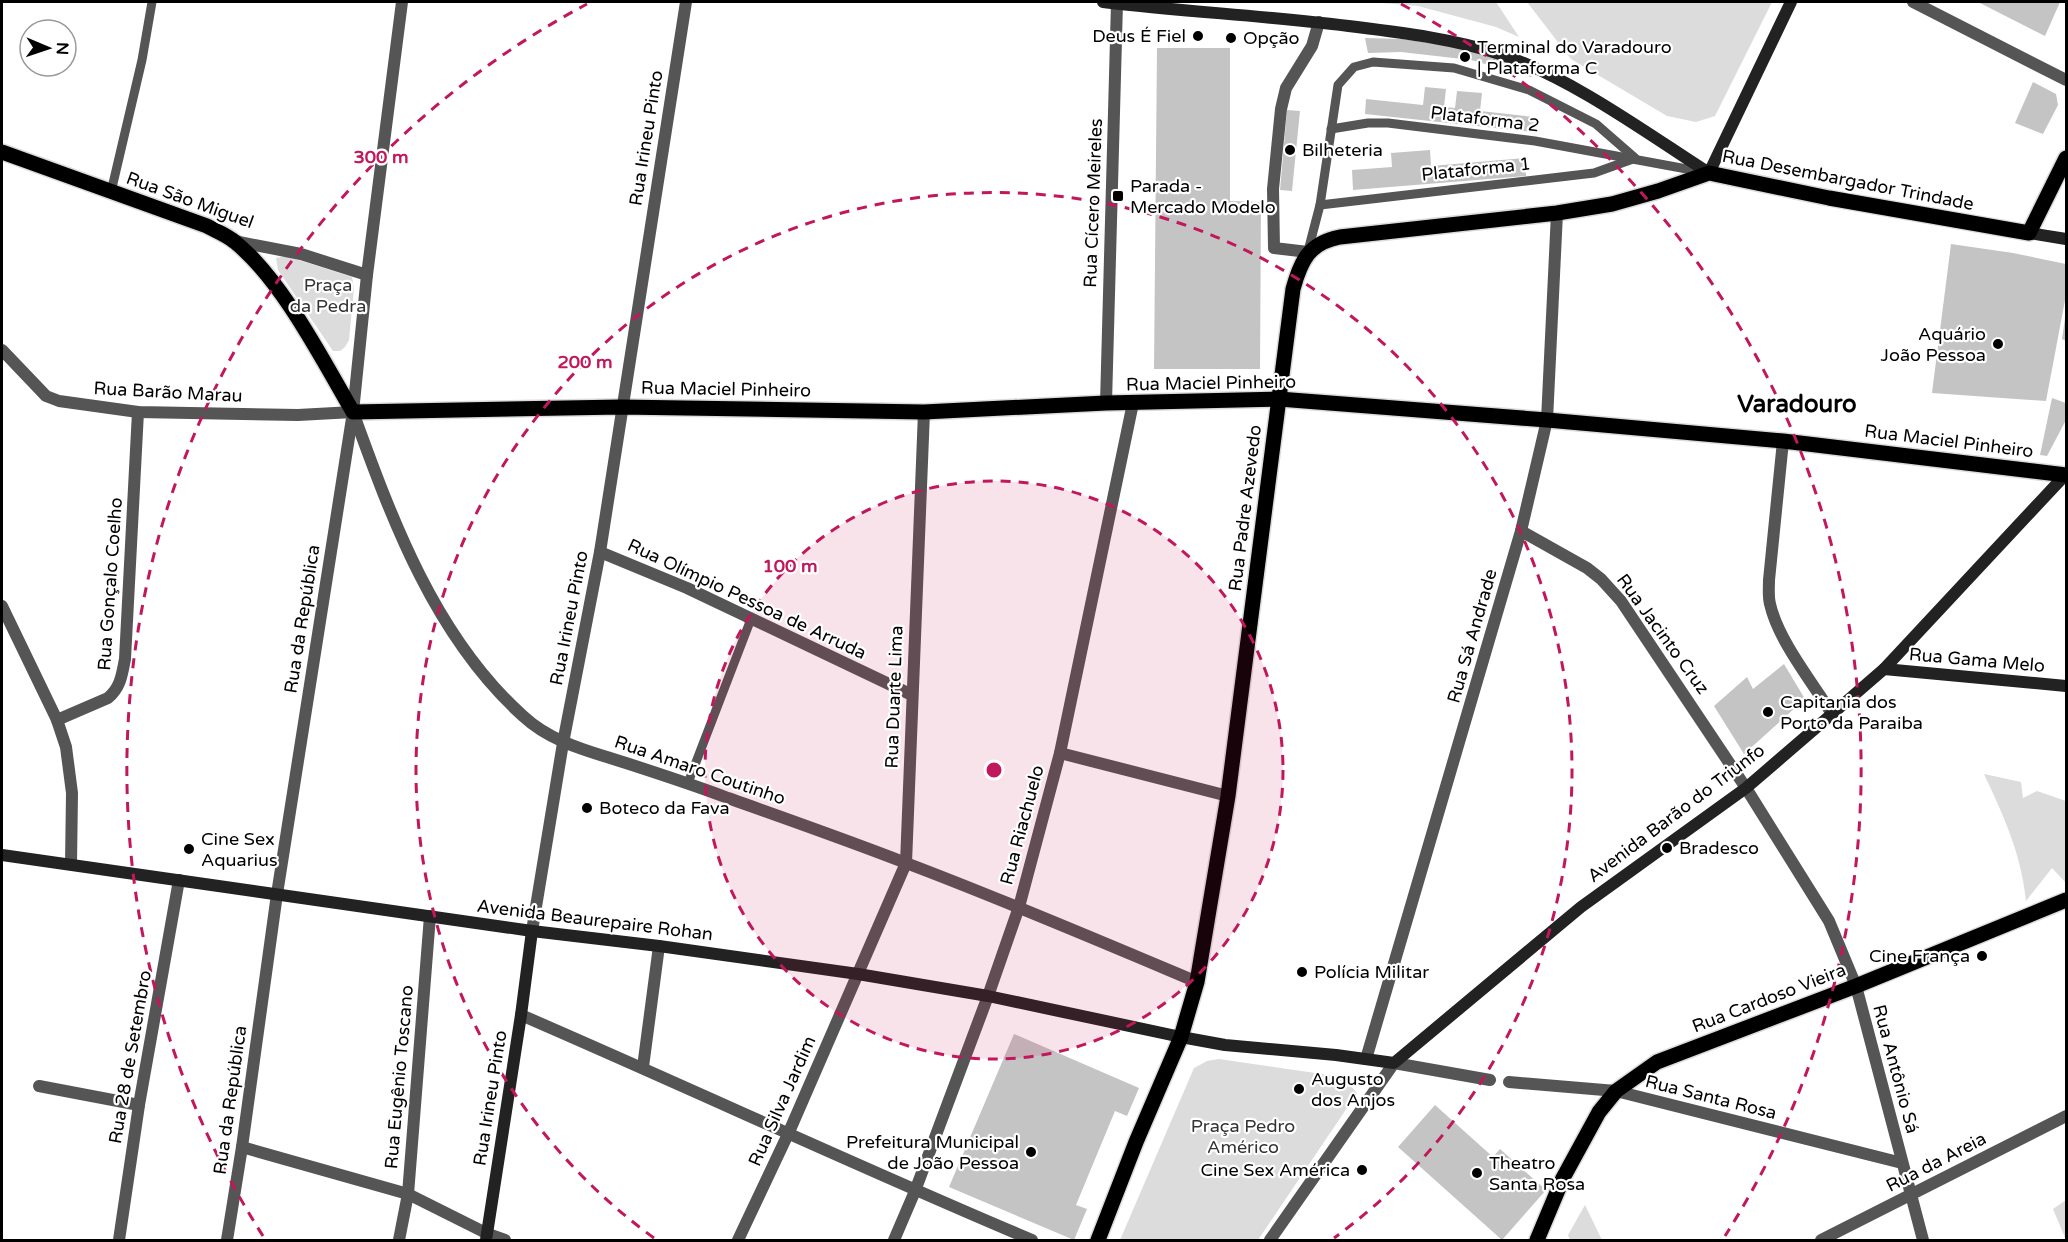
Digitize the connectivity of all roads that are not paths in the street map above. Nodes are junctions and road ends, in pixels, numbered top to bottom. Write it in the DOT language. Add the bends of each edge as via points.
graph roads {
  1 [pos="152,2"];
  2 [pos="402,2"];
  3 [pos="686,2"];
  4 [pos="1103,2"];
  5 [pos="1791,2"];
  6 [pos="1914,2"];
  7 [pos="1117,3"];
  8 [pos="1319,22"];
  9 [pos="2067,80"];
  10 [pos="1331,129"];
  11 [pos="2,152"];
  12 [pos="1635,158"];
  13 [pos="2067,158"];
  14 [pos="1709,173"];
  15 [pos="111,192"];
  16 [pos="1320,205"];
  17 [pos="1557,213"];
  18 [pos="2029,233"];
  19 [pos="2067,239"];
  20 [pos="234,241"];
  21 [pos="1308,252"];
  22 [pos="368,275"];
  23 [pos="2,350"];
  24 [pos="1279,399"];
  25 [pos="1106,403"];
  26 [pos="1133,403"];
  27 [pos="621,407"];
  28 [pos="138,412"];
  29 [pos="353,412"];
  30 [pos="924,412"];
  31 [pos="1547,420"];
  32 [pos="1783,441"];
  33 [pos="2066,475"];
  34 [pos="1521,531"];
  35 [pos="600,552"];
  36 [pos="2,606"];
  37 [pos="752,618"];
  38 [pos="1884,669"];
  39 [pos="2067,686"];
  40 [pos="912,695"];
  41 [pos="1832,714"];
  42 [pos="57,720"];
  43 [pos="563,742"];
  44 [pos="1060,753"];
  45 [pos="688,783"];
  46 [pos="1746,788"];
  47 [pos="1228,796"];
  48 [pos="2,855"];
  49 [pos="906,863"];
  50 [pos="71,864"];
  51 [pos="179,880"];
  52 [pos="277,894"];
  53 [pos="2067,900"];
  54 [pos="1019,907"];
  55 [pos="430,916"];
  56 [pos="531,931"];
  57 [pos="659,946"];
  58 [pos="858,974"];
  59 [pos="1197,982"];
  60 [pos="1856,986"];
  61 [pos="988,996"];
  62 [pos="521,1015"];
  63 [pos="1181,1037"];
  64 [pos="1366,1059"];
  65 [pos="1394,1063"];
  66 [pos="643,1068"];
  67 [pos="1490,1080"];
  68 [pos="1509,1082"];
  69 [pos="39,1086"];
  70 [pos="1616,1091"];
  71 [pos="139,1105"];
  72 [pos="2067,1116"];
  73 [pos="789,1132"];
  74 [pos="242,1147"];
  75 [pos="1902,1163"];
  76 [pos="915,1191"];
  77 [pos="408,1194"];
  78 [pos="1911,1195"];
  79 [pos="487,1237"];
  80 [pos="118,1240"];
  81 [pos="227,1240"];
  82 [pos="399,1240"];
  83 [pos="505,1240"];
  84 [pos="738,1240"];
  85 [pos="894,1240"];
  86 [pos="1032,1240"];
  87 [pos="1098,1240"];
  88 [pos="1270,1240"];
  89 [pos="1537,1240"];
  90 [pos="1821,1240"];
  91 [pos="1923,1240"];
  1 -- 15 [label="lane"];
  2 -- 22 [label="street, Rua da República"];
  3 -- 27 [label="street, Rua Irineu Pinto"];
  4 -- 7 [label="main road"];
  5 -- 14 [label="main road"];
  6 -- 9 [label="street"];
  7 -- 8 [label="main road"];
  7 -- 25 [label="street, Rua Cícero Meireles"];
  8 -- 14 [label="main road" via="1422,35 1501,55 1559,80"];
  8 -- 21 [label="street" via="1312,46 1286,88 1274,189 1274,248"];
  10 -- 12 [label="lane, Plataforma 2" via="1388,123"];
  10 -- 12 [label="lane" via="1338,85 1354,67 1373,62 1454,68 1529,90 1596,124"];
  10 -- 16 [label="lane"];
  11 -- 15 [label="main road, Rua São Miguel"];
  12 -- 14 [label="lane, Plataforma 2"];
  12 -- 16 [label="lane, Plataforma 1" via="1594,173"];
  13 -- 18 [label="main road"];
  14 -- 17 [label="main road, Rua Desembargador Trindade" via="1612,204"];
  14 -- 18 [label="main road, Rua Desembargador Trindade"];
  15 -- 20 [label="main road, Rua São Miguel" via="207,226"];
  16 -- 21 [label="lane"];
  17 -- 21 [label="main road, Rua Desembargador Trindade" via="1340,237"];
  17 -- 31 [label="street, Rua Sá Andrade"];
  18 -- 19 [label="main road, Rua Desembargador Trindade"];
  20 -- 22 [label="street, Rua São Miguel" via="301,254"];
  20 -- 29 [label="main road" via="268,276"];
  21 -- 24 [label="main road, Rua Padre Azevedo" via="1293,289"];
  22 -- 29 [label="street, Rua da República"];
  23 -- 28 [label="street, Rua Barão Marau" via="46,396 59,402"];
  24 -- 26 [label="main road, Rua Maciel Pinheiro"];
  24 -- 31 [label="main road, Rua Maciel Pinheiro"];
  24 -- 47 [label="main road, Rua Padre Azevedo"];
  25 -- 26 [label="main road, Rua Maciel Pinheiro"];
  25 -- 30 [label="main road, Rua Maciel Pinheiro"];
  26 -- 44 [label="street, Rua Riachuelo"];
  27 -- 29 [label="main road, Rua Maciel Pinheiro"];
  27 -- 30 [label="main road, Rua Maciel Pinheiro"];
  27 -- 35 [label="street, Rua Irineu Pinto"];
  28 -- 29 [label="street, Rua Barão Marau"];
  28 -- 42 [label="street, Rua Gonçalo Coelho" via="121,682 108,698"];
  29 -- 43 [label="street, Rua Amaro Coutinho" via="408,550 450,628 499,693 542,732"];
  29 -- 52 [label="street, Rua da República"];
  30 -- 40 [label="street, Rua Duarte Lima"];
  31 -- 32 [label="main road, Rua Maciel Pinheiro"];
  31 -- 34 [label="street, Rua Sá Andrade"];
  32 -- 33 [label="main road, Rua Maciel Pinheiro"];
  32 -- 41 [label="street" via="1769,601 1784,637"];
  33 -- 38 [label="main road, Avenida Barão do Triunfo"];
  34 -- 46 [label="street, Rua Jacinto Cruz" via="1587,568 1621,601"];
  34 -- 64 [label="street, Rua Sá Andrade"];
  35 -- 37 [label="street, Rua Olímpio Pessoa de Arruda"];
  35 -- 43 [label="street, Rua Irineu Pinto"];
  36 -- 42 [label="street"];
  37 -- 40 [label="street, Rua Olímpio Pessoa de Arruda"];
  37 -- 45 [label="lane"];
  38 -- 39 [label="main road, Rua Gama Melo"];
  38 -- 41 [label="main road, Avenida Barão do Triunfo"];
  40 -- 49 [label="street, Rua Duarte Lima"];
  41 -- 46 [label="main road, Avenida Barão do Triunfo"];
  42 -- 50 [label="street" via="70,771"];
  43 -- 45 [label="street, Rua Amaro Coutinho"];
  43 -- 56 [label="street, Rua Irineu Pinto"];
  44 -- 47 [label="street"];
  44 -- 54 [label="street, Rua Riachuelo"];
  45 -- 49 [label="street, Rua Amaro Coutinho"];
  46 -- 60 [label="street, Rua Jacinto Cruz" via="1829,921"];
  46 -- 65 [label="main road, Avenida Barão do Triunfo" via="1581,907"];
  47 -- 59 [label="main road, Rua Padre Azevedo"];
  48 -- 50 [label="main road, Avenida Beaurepaire Rohan"];
  49 -- 54 [label="street, Rua Amaro Coutinho"];
  49 -- 58 [label="street, Rua Duarte Lima"];
  50 -- 51 [label="main road, Avenida Beaurepaire Rohan"];
  51 -- 52 [label="main road, Avenida Beaurepaire Rohan"];
  51 -- 71 [label="street, Rua 28 de Setembro"];
  52 -- 55 [label="main road, Avenida Beaurepaire Rohan"];
  52 -- 74 [label="street, Rua da República"];
  53 -- 60 [label="main road, Rua Cardoso Vieira"];
  54 -- 59 [label="street, Rua Amaro Coutinho"];
  54 -- 61 [label="street, Rua Riachuelo"];
  55 -- 56 [label="main road, Avenida Beaurepaire Rohan"];
  55 -- 77 [label="street, Rua Eugênio Toscano"];
  56 -- 57 [label="main road, Avenida Beaurepaire Rohan"];
  56 -- 62 [label="main road, Rua Irineu Pinto"];
  57 -- 58 [label="main road, Avenida Beaurepaire Rohan"];
  57 -- 66 [label="street"];
  58 -- 61 [label="main road, Avenida Beaurepaire Rohan"];
  58 -- 73 [label="street, Rua Silva Jardim"];
  59 -- 63 [label="main road, Rua Padre Azevedo"];
  60 -- 70 [label="main road, Rua Cardoso Vieira" via="1657,1062"];
  60 -- 75 [label="street, Rua Antônio Sá"];
  61 -- 63 [label="main road, Avenida Beaurepaire Rohan"];
  61 -- 76 [label="street, Rua Riachuelo"];
  62 -- 66 [label="street"];
  62 -- 79 [label="main road, Rua Irineu Pinto"];
  63 -- 64 [label="main road"];
  63 -- 87 [label="main road"];
  64 -- 65 [label="main road"];
  65 -- 67 [label="street"];
  65 -- 88 [label="street"];
  66 -- 73 [label="street"];
  68 -- 70 [label="street, Rua Santa Rosa"];
  69 -- 71 [label="street"];
  70 -- 75 [label="street, Rua Santa Rosa"];
  70 -- 89 [label="main road, Rua Cardoso Vieira" via="1599,1112 1563,1178"];
  71 -- 80 [label="street, Rua 28 de Setembro"];
  72 -- 78 [label="street, Rua da Areia"];
  73 -- 76 [label="street"];
  73 -- 84 [label="street, Rua Silva Jardim"];
  74 -- 77 [label="street"];
  74 -- 81 [label="street, Rua da República"];
  75 -- 78 [label="street, Rua Antônio Sá"];
  76 -- 85 [label="street, Rua Riachuelo"];
  76 -- 86 [label="street"];
  77 -- 79 [label="street"];
  77 -- 82 [label="street, Rua Eugênio Toscano"];
  78 -- 90 [label="street, Rua da Areia"];
  78 -- 91 [label="street, Rua Antônio Sá"];
  79 -- 83 [label="street"];
}
